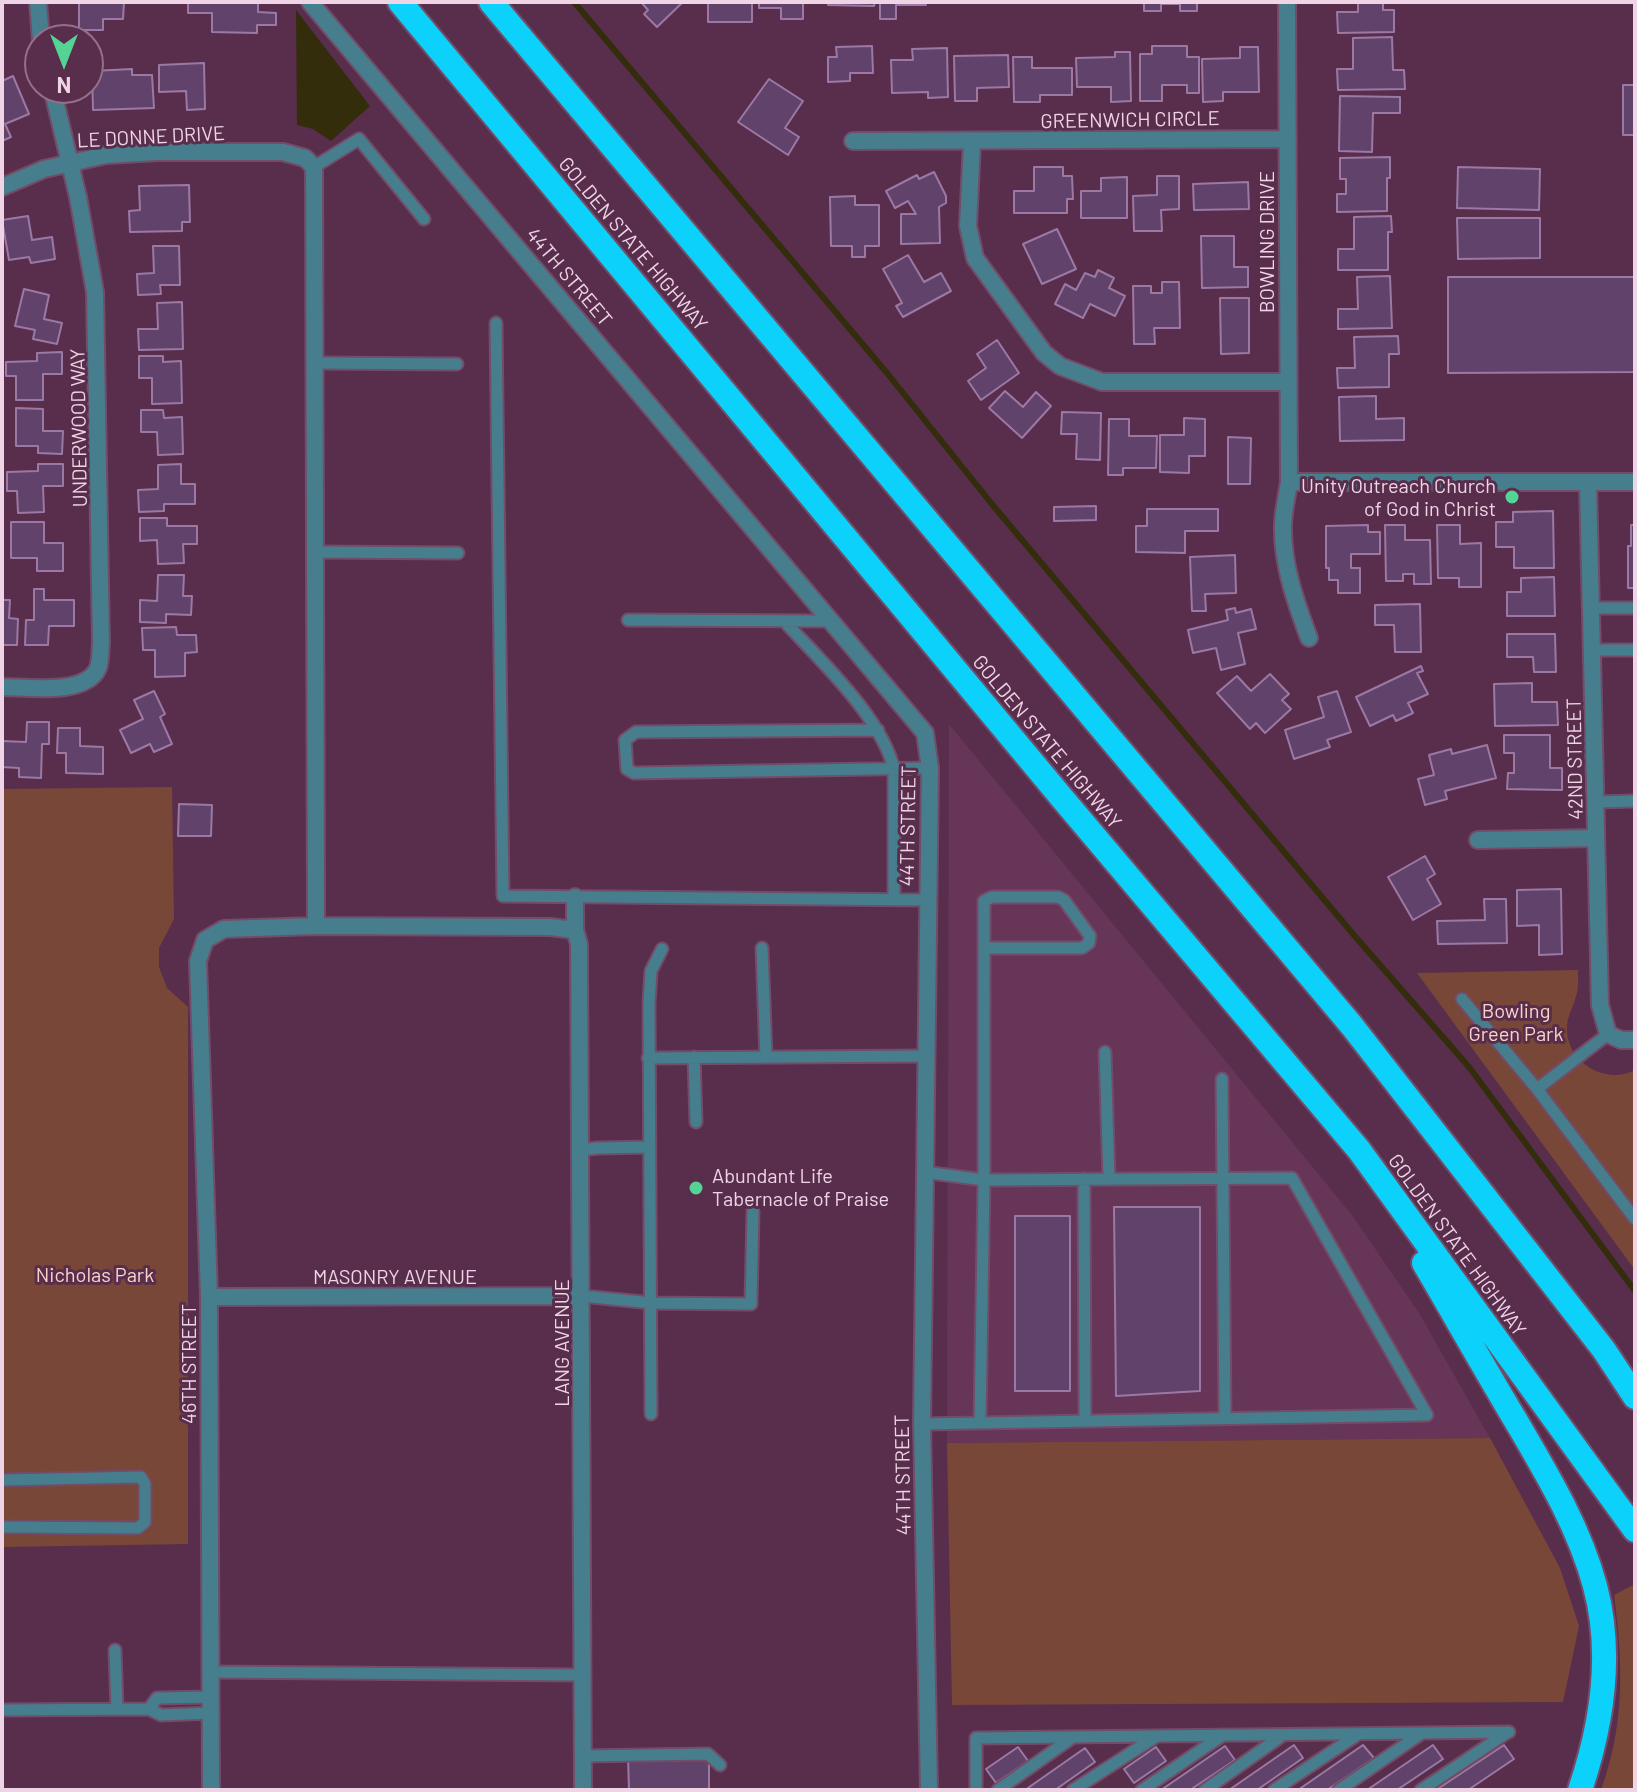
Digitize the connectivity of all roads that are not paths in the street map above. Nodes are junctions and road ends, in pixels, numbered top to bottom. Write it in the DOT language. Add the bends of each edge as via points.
graph roads {
  1 [pos="38,2"];
  2 [pos="310,2"];
  3 [pos="400,2"];
  4 [pos="491,2"];
  5 [pos="1287,2"];
  6 [pos="40,24"];
  7 [pos="56,104"];
  8 [pos="1288,139"];
  9 [pos="853,141"];
  10 [pos="972,142"];
  11 [pos="70,161"];
  12 [pos="310,163"];
  13 [pos="2,187"];
  14 [pos="424,219"];
  15 [pos="496,323"];
  16 [pos="316,363"];
  17 [pos="457,364"];
  18 [pos="1287,382"];
  19 [pos="1289,482"];
  20 [pos="1635,482"];
  21 [pos="1588,483"];
  22 [pos="316,552"];
  23 [pos="458,553"];
  24 [pos="1591,608"];
  25 [pos="1635,608"];
  26 [pos="628,620"];
  27 [pos="784,621"];
  28 [pos="831,621"];
  29 [pos="1309,638"];
  30 [pos="1592,650"];
  31 [pos="1635,650"];
  32 [pos="2,687"];
  33 [pos="878,730"];
  34 [pos="930,768"];
  35 [pos="894,770"];
  36 [pos="1635,801"];
  37 [pos="1596,802"];
  38 [pos="1596,838"];
  39 [pos="1478,840"];
  40 [pos="575,897"];
  41 [pos="894,899"];
  42 [pos="927,900"];
  43 [pos="316,926"];
  44 [pos="575,930"];
  45 [pos="762,948"];
  46 [pos="984,948"];
  47 [pos="662,949"];
  48 [pos="1462,999"];
  49 [pos="1608,1034"];
  50 [pos="1635,1040"];
  51 [pos="1105,1052"];
  52 [pos="925,1056"];
  53 [pos="694,1057"];
  54 [pos="766,1057"];
  55 [pos="648,1058"];
  56 [pos="1222,1079"];
  57 [pos="1537,1089"];
  58 [pos="696,1122"];
  59 [pos="649,1147"];
  60 [pos="581,1150"];
  61 [pos="1359,1150"];
  62 [pos="924,1172"];
  63 [pos="1084,1179"];
  64 [pos="1109,1179"];
  65 [pos="1222,1179"];
  66 [pos="984,1180"];
  67 [pos="753,1211"];
  68 [pos="1635,1219"];
  69 [pos="582,1296"];
  70 [pos="209,1297"];
  71 [pos="652,1303"];
  72 [pos="1635,1397"];
  73 [pos="651,1414"];
  74 [pos="1225,1418"];
  75 [pos="1085,1420"];
  76 [pos="980,1421"];
  77 [pos="922,1424"];
  78 [pos="2,1480"];
  79 [pos="2,1527"];
  80 [pos="1635,1530"];
  81 [pos="115,1650"];
  82 [pos="211,1672"];
  83 [pos="583,1675"];
  84 [pos="211,1705"];
  85 [pos="117,1709"];
  86 [pos="2,1710"];
  87 [pos="1359,1733"];
  88 [pos="1422,1733"];
  89 [pos="1285,1734"];
  90 [pos="1157,1735"];
  91 [pos="1223,1735"];
  92 [pos="1074,1736"];
  93 [pos="583,1756"];
  94 [pos="720,1765"];
  95 [pos="211,1790"];
  96 [pos="583,1790"];
  97 [pos="929,1790"];
  98 [pos="976,1790"];
  99 [pos="998,1790"];
  100 [pos="1073,1790"];
  101 [pos="1142,1790"];
  102 [pos="1205,1790"];
  103 [pos="1274,1790"];
  104 [pos="1339,1790"];
  105 [pos="1421,1790"];
  106 [pos="1580,1790"];
  1 -- 6 [label="street"];
  2 -- 28 [label="street, 44TH STREET"];
  3 -- 61 [label="highway, GOLDEN STATE HIGHWAY"];
  4 -- 72 [label="highway" via="1352,1026"];
  5 -- 8 [label="street, BOWLING DRIVE"];
  7 -- 11 [label="street, UNDERWOOD WAY"];
  8 -- 10 [label="street, GREENWICH CIRCLE"];
  8 -- 18 [label="street, BOWLING DRIVE"];
  9 -- 10 [label="street, GREENWICH CIRCLE"];
  10 -- 18 [label="street" via="968,226 975,258 1044,353 1060,366 1102,382"];
  11 -- 12 [label="street, LE DONNE DRIVE" via="157,152 283,152"];
  11 -- 13 [label="street, LE DONNE DRIVE"];
  11 -- 32 [label="street, UNDERWOOD WAY" via="95,292 99,667 75,686"];
  12 -- 14 [label="lane" via="359,139"];
  12 -- 16 [label="street"];
  15 -- 40 [label="lane" via="503,896"];
  16 -- 17 [label="lane"];
  16 -- 22 [label="street"];
  18 -- 19 [label="street, BOWLING DRIVE"];
  19 -- 21 [label="street"];
  19 -- 29 [label="street, BOWLING DRIVE" via="1284,547"];
  20 -- 21 [label="street"];
  21 -- 24 [label="street, 42ND STREET"];
  22 -- 23 [label="lane"];
  22 -- 43 [label="street"];
  24 -- 25 [label="lane"];
  24 -- 30 [label="street, 42ND STREET"];
  26 -- 27 [label="lane"];
  27 -- 28 [label="lane"];
  27 -- 33 [label="lane"];
  28 -- 34 [label="street, 44TH STREET" via="925,733"];
  30 -- 31 [label="lane"];
  30 -- 37 [label="street, 42ND STREET"];
  33 -- 35 [label="lane"];
  33 -- 35 [label="lane" via="636,732 625,740 626,765 634,773"];
  34 -- 35 [label="lane"];
  34 -- 42 [label="street, 44TH STREET"];
  35 -- 41 [label="lane"];
  36 -- 37 [label="lane"];
  37 -- 38 [label="street, 42ND STREET"];
  38 -- 39 [label="street"];
  38 -- 49 [label="street, 42ND STREET" via="1600,1005"];
  40 -- 41 [label="lane"];
  40 -- 44 [label="street, LANG AVENUE"];
  41 -- 42 [label="lane"];
  42 -- 52 [label="street, 44TH STREET"];
  43 -- 44 [label="street"];
  43 -- 70 [label="street, 46TH STREET" via="224,929 205,940 198,961"];
  44 -- 60 [label="street, LANG AVENUE"];
  45 -- 54 [label="lane"];
  46 -- 46 [label="lane" via="984,901 992,897 1061,898 1090,936 1082,948"];
  46 -- 66 [label="lane"];
  47 -- 55 [label="lane" via="651,971"];
  48 -- 57 [label="lane"];
  49 -- 50 [label="street"];
  49 -- 57 [label="lane"];
  51 -- 64 [label="lane"];
  52 -- 54 [label="lane"];
  52 -- 62 [label="street, 44TH STREET"];
  53 -- 54 [label="lane"];
  53 -- 55 [label="lane"];
  53 -- 58 [label="lane"];
  55 -- 59 [label="lane"];
  56 -- 65 [label="lane"];
  57 -- 68 [label="lane"];
  59 -- 60 [label="lane"];
  59 -- 71 [label="lane"];
  60 -- 69 [label="street, LANG AVENUE"];
  61 -- 80 [label="highway, GOLDEN STATE HIGHWAY"];
  61 -- 106 [label="highway" via="1575,1530 1595,1588 1604,1648 1601,1709"];
  62 -- 66 [label="lane"];
  62 -- 77 [label="street, 44TH STREET"];
  63 -- 64 [label="lane"];
  63 -- 66 [label="lane"];
  63 -- 75 [label="lane"];
  64 -- 65 [label="lane"];
  65 -- 74 [label="lane"];
  65 -- 74 [label="lane" via="1292,1178 1427,1415"];
  66 -- 76 [label="lane"];
  67 -- 71 [label="lane" via="751,1304"];
  69 -- 70 [label="street, MASONRY AVENUE"];
  69 -- 71 [label="lane"];
  69 -- 83 [label="street, LANG AVENUE"];
  70 -- 82 [label="street, 46TH STREET"];
  71 -- 73 [label="lane"];
  74 -- 75 [label="lane"];
  75 -- 76 [label="lane"];
  76 -- 77 [label="lane"];
  77 -- 97 [label="street, 44TH STREET"];
  78 -- 79 [label="lane" via="141,1477 145,1522 138,1528"];
  81 -- 85 [label="lane"];
  82 -- 83 [label="lane"];
  82 -- 84 [label="street, 46TH STREET"];
  83 -- 93 [label="street, LANG AVENUE"];
  84 -- 85 [label="lane" via="161,1715 149,1709"];
  84 -- 95 [label="street, 46TH STREET"];
  85 -- 86 [label="lane"];
  87 -- 88 [label="lane"];
  87 -- 89 [label="lane"];
  87 -- 103 [label="lane"];
  88 -- 104 [label="lane"];
  88 -- 105 [label="lane" via="1509,1732"];
  89 -- 91 [label="lane"];
  89 -- 102 [label="lane"];
  90 -- 91 [label="lane"];
  90 -- 92 [label="lane"];
  90 -- 100 [label="lane"];
  91 -- 101 [label="lane"];
  92 -- 98 [label="lane" via="976,1738"];
  92 -- 99 [label="lane"];
  93 -- 94 [label="lane" via="708,1754"];
  93 -- 96 [label="street, LANG AVENUE"];
}
